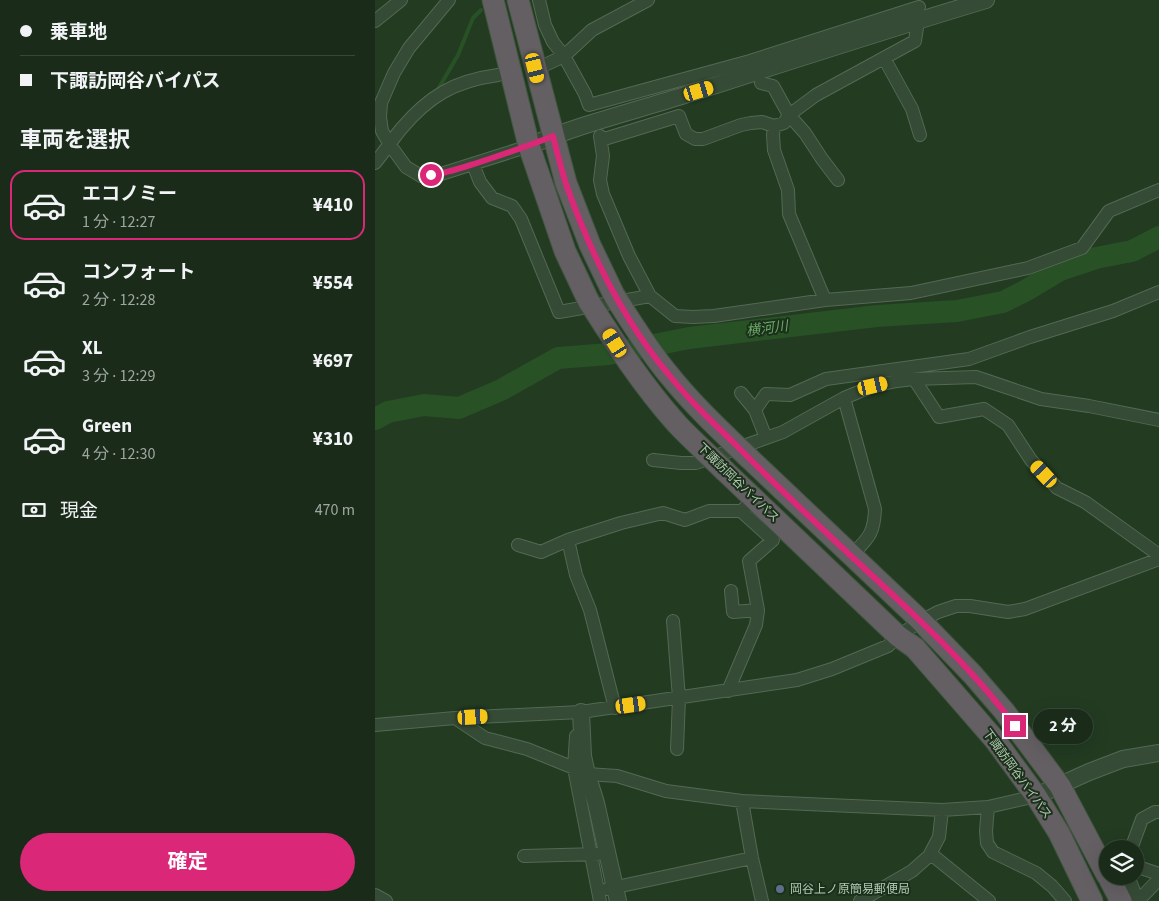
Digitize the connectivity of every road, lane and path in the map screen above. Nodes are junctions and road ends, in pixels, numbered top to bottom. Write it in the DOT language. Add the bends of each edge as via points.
graph roads {
  1 [pos="401,0"];
  2 [pos="449,0"];
  3 [pos="493,0"];
  4 [pos="518,0"];
  5 [pos="539,0"];
  6 [pos="648,0"];
  7 [pos="986,0"];
  8 [pos="919,9"];
  9 [pos="375,21"];
  10 [pos="563,56"];
  11 [pos="884,58"];
  12 [pos="547,64"];
  13 [pos="498,76"];
  14 [pos="761,83"];
  15 [pos="789,115"];
  16 [pos="774,126"];
  17 [pos="920,135"];
  18 [pos="553,136"];
  19 [pos="390,145"];
  20 [pos="529,146"];
  21 [pos="375,163"];
  22 [pos="473,164"];
  23 [pos="838,180"];
  24 [pos="1159,190"];
  25 [pos="1159,292"];
  26 [pos="650,296"];
  27 [pos="825,300"];
  28 [pos="914,379"];
  29 [pos="741,393"];
  30 [pos="843,398"];
  31 [pos="755,410"];
  32 [pos="1159,420"];
  33 [pos="766,438"];
  34 [pos="653,460"];
  35 [pos="748,505"];
  36 [pos="568,540"];
  37 [pos="518,545"];
  38 [pos="851,556"];
  39 [pos="1159,557"];
  40 [pos="731,591"];
  41 [pos="758,610"];
  42 [pos="673,621"];
  43 [pos="921,621"];
  44 [pos="899,636"];
  45 [pos="727,691"];
  46 [pos="679,698"];
  47 [pos="615,708"];
  48 [pos="579,712"];
  49 [pos="455,718"];
  50 [pos="375,725"];
  51 [pos="677,749"];
  52 [pos="1159,753"];
  53 [pos="580,771"];
  54 [pos="1060,786"];
  55 [pos="1036,796"];
  56 [pos="742,801"];
  57 [pos="989,807"];
  58 [pos="942,810"];
  59 [pos="1159,812"];
  60 [pos="1134,840"];
  61 [pos="590,854"];
  62 [pos="608,854"];
  63 [pos="931,854"];
  64 [pos="524,856"];
  65 [pos="751,858"];
  66 [pos="1099,858"];
  67 [pos="1144,869"];
  68 [pos="1159,874"];
  69 [pos="1159,879"];
  70 [pos="1113,885"];
  71 [pos="1132,885"];
  72 [pos="617,894"];
  73 [pos="375,895"];
  74 [pos="599,896"];
  75 [pos="386,901"];
  76 [pos="762,901"];
  77 [pos="860,901"];
  78 [pos="989,901"];
  79 [pos="1065,901"];
  80 [pos="1092,901"];
  81 [pos="1121,901"];
  82 [pos="1138,901"];
  1 -- 9 [label="street"];
  2 -- 19 [label="street" via="409,48 381,103 381,131"];
  3 -- 20 [label="highway, 下諏訪岡谷バイパス"];
  4 -- 18 [label="highway, 下諏訪岡谷バイパス"];
  5 -- 10 [label="street" via="545,26"];
  6 -- 10 [label="street" via="592,30"];
  7 -- 8 [label="street"];
  8 -- 10 [label="street" via="590,108"];
  8 -- 11 [label="street" via="915,41"];
  8 -- 18 [label="street" via="645,108"];
  10 -- 12 [label="street"];
  11 -- 15 [label="street" via="816,95"];
  11 -- 17 [label="street" via="912,109"];
  13 -- 19 [label="street" via="480,78 436,95 421,107"];
  14 -- 15 [label="street" via="773,86"];
  15 -- 16 [label="street" via="784,123"];
  15 -- 23 [label="street" via="805,132"];
  16 -- 26 [label="street" via="751,123 695,139 686,134 679,116 600,138 603,156 599,180 603,194"];
  16 -- 27 [label="street" via="774,150 788,190 789,214"];
  18 -- 20 [label="street"];
  18 -- 38 [label="highway, 下諏訪岡谷バイパス, bridge" via="590,245 640,336 669,375 708,418"];
  19 -- 21 [label="street"];
  19 -- 22 [label="street" via="406,167 421,176 441,174"];
  20 -- 22 [label="street"];
  20 -- 35 [label="highway, 下諏訪岡谷バイパス, bridge" via="565,251 588,300 649,390 677,424 726,472"];
  22 -- 26 [label="street" via="480,182 492,198 512,206 521,219 559,312"];
  24 -- 27 [label="street" via="1109,211 1082,248 1028,268 911,293"];
  25 -- 31 [label="street" via="1113,311 969,359 826,379 790,395 766,394"];
  26 -- 27 [label="street" via="675,316 693,317"];
  28 -- 30 [label="street" via="873,386"];
  28 -- 32 [label="street" via="976,378 1041,399"];
  28 -- 39 [label="street" via="939,417 984,409 1008,425 1031,460 1057,488 1085,502"];
  29 -- 31 [label="street"];
  30 -- 33 [label="street" via="783,432"];
  30 -- 38 [label="street" via="875,510 870,535"];
  31 -- 33 [label="street"];
  33 -- 34 [label="street" via="696,463"];
  35 -- 36 [label="street" via="709,511 685,520 663,513"];
  35 -- 41 [label="street" via="773,540 749,561"];
  35 -- 44 [label="highway, 下諏訪岡谷バイパス"];
  36 -- 37 [label="street" via="541,552"];
  36 -- 47 [label="street"];
  38 -- 43 [label="highway, 下諏訪岡谷バイパス"];
  39 -- 43 [label="street" via="1025,609 1008,612 956,606"];
  40 -- 41 [label="street" via="733,612"];
  41 -- 45 [label="street" via="756,625"];
  42 -- 46 [label="street"];
  43 -- 44 [label="street"];
  43 -- 54 [label="highway, 下諏訪岡谷バイパス" via="1004,711"];
  44 -- 45 [label="street" via="888,646 806,678"];
  44 -- 55 [label="highway, 下諏訪岡谷バイパス" via="915,648 995,740"];
  45 -- 46 [label="street"];
  46 -- 47 [label="street"];
  46 -- 51 [label="street"];
  47 -- 48 [label="street"];
  48 -- 49 [label="street"];
  48 -- 53 [label="street" via="583,756"];
  49 -- 50 [label="street"];
  49 -- 53 [label="street" via="485,738 527,749"];
  52 -- 54 [label="street" via="1123,759"];
  53 -- 56 [label="street" via="617,776 665,792"];
  53 -- 61 [label="street"];
  53 -- 62 [label="street" via="596,802"];
  54 -- 55 [label="street"];
  54 -- 66 [label="highway, 下諏訪岡谷バイパス"];
  55 -- 57 [label="street"];
  55 -- 80 [label="highway, 下諏訪岡谷バイパス" via="1059,832"];
  56 -- 58 [label="street"];
  56 -- 65 [label="street"];
  57 -- 58 [label="street"];
  57 -- 79 [label="street" via="987,843 993,852 1036,873"];
  58 -- 63 [label="street" via="939,837"];
  59 -- 60 [label="street" via="1142,819"];
  61 -- 62 [label="street"];
  61 -- 64 [label="street"];
  61 -- 74 [label="street"];
  62 -- 72 [label="street"];
  63 -- 77 [label="street" via="912,871"];
  63 -- 78 [label="street"];
  65 -- 72 [label="street"];
  65 -- 76 [label="street"];
  67 -- 68 [label="street"];
  69 -- 82 [label="street"];
  70 -- 81 [label="highway, 下諏訪岡谷バイパス"];
  71 -- 82 [label="street"];
  72 -- 74 [label="street"];
  73 -- 75 [label="street"];
}
